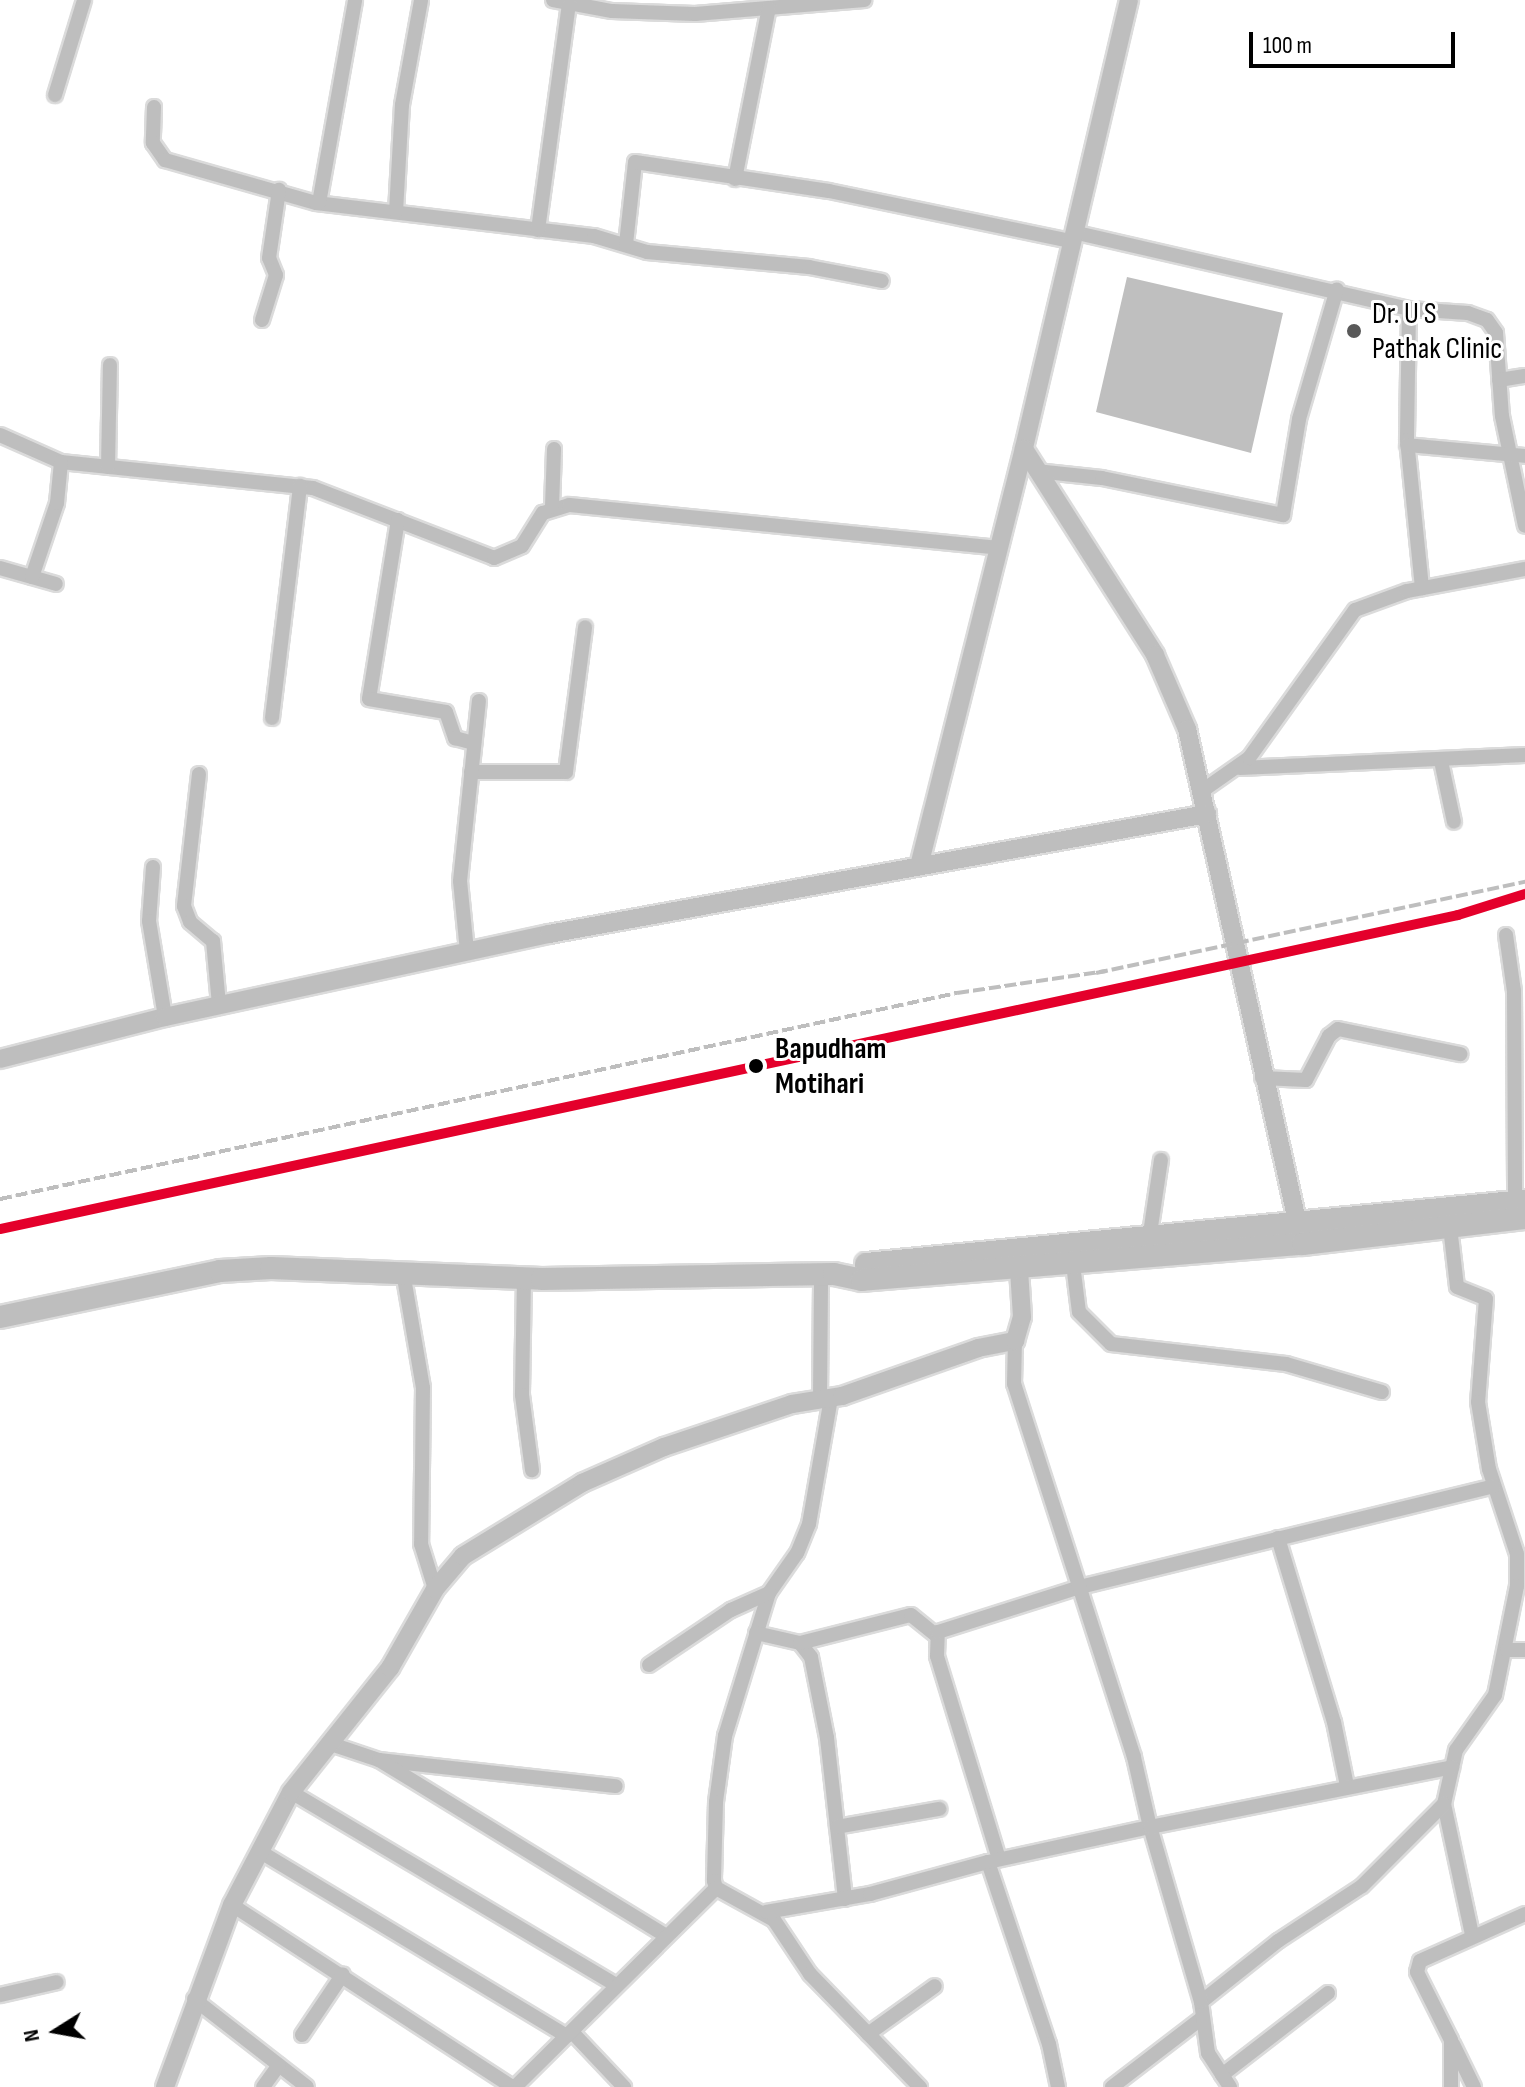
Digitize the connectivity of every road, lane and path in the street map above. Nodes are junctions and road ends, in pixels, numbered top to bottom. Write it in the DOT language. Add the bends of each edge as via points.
graph roads {
  1 [pos="84,0"];
  2 [pos="355,0"];
  3 [pos="421,0"];
  4 [pos="553,0"];
  5 [pos="864,0"];
  6 [pos="1129,0"];
  7 [pos="569,5"];
  8 [pos="777,5"];
  9 [pos="55,95"];
  10 [pos="154,107"];
  11 [pos="735,179"];
  12 [pos="279,190"];
  13 [pos="319,203"];
  14 [pos="396,212"];
  15 [pos="538,230"];
  16 [pos="1072,237"];
  17 [pos="626,244"];
  18 [pos="882,281"];
  19 [pos="1337,289"];
  20 [pos="1409,309"];
  21 [pos="262,320"];
  22 [pos="110,365"];
  23 [pos="1525,376"];
  24 [pos="1499,380"];
  25 [pos="0,435"];
  26 [pos="1407,445"];
  27 [pos="554,449"];
  28 [pos="1024,449"];
  29 [pos="1518,457"];
  30 [pos="61,462"];
  31 [pos="108,467"];
  32 [pos="1036,471"];
  33 [pos="300,486"];
  34 [pos="552,507"];
  35 [pos="398,520"];
  36 [pos="1525,526"];
  37 [pos="997,548"];
  38 [pos="0,568"];
  39 [pos="1525,569"];
  40 [pos="32,577"];
  41 [pos="56,584"];
  42 [pos="1422,588"];
  43 [pos="585,627"];
  44 [pos="479,701"];
  45 [pos="272,718"];
  46 [pos="474,743"];
  47 [pos="1525,755"];
  48 [pos="1441,761"];
  49 [pos="1240,768"];
  50 [pos="471,772"];
  51 [pos="199,774"];
  52 [pos="1202,791"];
  53 [pos="1207,814"];
  54 [pos="1454,822"];
  55 [pos="919,866"];
  56 [pos="153,867"];
  57 [pos="1506,935"];
  58 [pos="467,951"];
  59 [pos="219,1005"];
  60 [pos="165,1017"];
  61 [pos="1460,1054"];
  62 [pos="0,1059"];
  63 [pos="1262,1078"];
  64 [pos="1161,1160"];
  65 [pos="1522,1207"];
  66 [pos="1450,1227"];
  67 [pos="1300,1234"];
  68 [pos="1149,1240"];
  69 [pos="1073,1264"];
  70 [pos="1019,1269"];
  71 [pos="403,1272"];
  72 [pos="828,1274"];
  73 [pos="524,1278"];
  74 [pos="0,1317"];
  75 [pos="1015,1341"];
  76 [pos="1382,1392"];
  77 [pos="826,1398"];
  78 [pos="532,1470"];
  79 [pos="1494,1486"];
  80 [pos="1519,1535"];
  81 [pos="1278,1538"];
  82 [pos="1080,1587"];
  83 [pos="435,1589"];
  84 [pos="769,1593"];
  85 [pos="756,1633"];
  86 [pos="936,1635"];
  87 [pos="800,1643"];
  88 [pos="1507,1650"];
  89 [pos="1525,1650"];
  90 [pos="649,1665"];
  91 [pos="328,1743"];
  92 [pos="379,1760"];
  93 [pos="1452,1767"];
  94 [pos="616,1786"];
  95 [pos="1347,1786"];
  96 [pos="291,1792"];
  97 [pos="1444,1804"];
  98 [pos="939,1809"];
  99 [pos="837,1827"];
  100 [pos="1150,1827"];
  101 [pos="259,1851"];
  102 [pos="993,1861"];
  103 [pos="716,1888"];
  104 [pos="845,1899"];
  105 [pos="232,1905"];
  106 [pos="766,1912"];
  107 [pos="1525,1914"];
  108 [pos="665,1935"];
  109 [pos="1472,1935"];
  110 [pos="343,1974"];
  111 [pos="57,1982"];
  112 [pos="616,1985"];
  113 [pos="935,1986"];
  114 [pos="1328,1993"];
  115 [pos="0,1995"];
  116 [pos="194,1999"];
  117 [pos="1201,2002"];
  118 [pos="1202,2018"];
  119 [pos="570,2034"];
  120 [pos="868,2034"];
  121 [pos="302,2035"];
  122 [pos="1451,2040"];
  123 [pos="279,2065"];
  124 [pos="1226,2081"];
  125 [pos="165,2087"];
  126 [pos="263,2087"];
  127 [pos="307,2087"];
  128 [pos="514,2087"];
  129 [pos="624,2087"];
  130 [pos="920,2087"];
  131 [pos="1058,2087"];
  132 [pos="1112,2087"];
  133 [pos="1450,2087"];
  134 [pos="1474,2087"];
  1 -- 9 [label="street"];
  2 -- 13 [label="street"];
  3 -- 14 [label="street" via="402,105"];
  4 -- 7 [label="street"];
  5 -- 8 [label="street"];
  6 -- 16 [label="street"];
  7 -- 8 [label="street" via="695,14"];
  7 -- 15 [label="street"];
  8 -- 11 [label="street"];
  10 -- 12 [label="street" via="153,143 165,160"];
  11 -- 16 [label="street" via="829,191"];
  11 -- 17 [label="street" via="635,162"];
  12 -- 13 [label="street"];
  12 -- 21 [label="street" via="269,258 276,275"];
  13 -- 14 [label="street"];
  14 -- 15 [label="street"];
  15 -- 17 [label="street"];
  16 -- 19 [label="street"];
  16 -- 28 [label="street"];
  17 -- 18 [label="street" via="647,252 809,267"];
  19 -- 20 [label="street"];
  19 -- 32 [label="street" via="1299,419 1283,515 1102,478"];
  20 -- 24 [label="street" via="1468,313 1487,320 1496,333"];
  20 -- 26 [label="street"];
  22 -- 31 [label="street"];
  23 -- 24 [label="street"];
  24 -- 29 [label="street"];
  25 -- 30 [label="street"];
  26 -- 29 [label="street"];
  26 -- 42 [label="street"];
  27 -- 34 [label="street"];
  28 -- 32 [label="street"];
  28 -- 37 [label="street"];
  29 -- 36 [label="street"];
  30 -- 31 [label="street"];
  30 -- 40 [label="street" via="57,503"];
  31 -- 33 [label="street"];
  32 -- 52 [label="street" via="1155,655 1187,729"];
  33 -- 35 [label="street"];
  33 -- 45 [label="street"];
  34 -- 35 [label="street" via="522,546 494,558"];
  34 -- 37 [label="street" via="750,521"];
  35 -- 46 [label="street" via="369,699 446,712 453,737"];
  37 -- 55 [label="street"];
  38 -- 40 [label="street"];
  39 -- 42 [label="street"];
  40 -- 41 [label="street"];
  42 -- 49 [label="street" via="1355,610"];
  43 -- 50 [label="street" via="566,772"];
  44 -- 46 [label="street"];
  46 -- 50 [label="street"];
  47 -- 48 [label="street"];
  48 -- 49 [label="street"];
  48 -- 54 [label="street"];
  49 -- 52 [label="street"];
  50 -- 58 [label="street" via="460,881"];
  51 -- 59 [label="street" via="184,906 190,922 213,941"];
  52 -- 53 [label="street"];
  53 -- 55 [label="street"];
  53 -- 63 [label="street"];
  55 -- 58 [label="street"];
  56 -- 60 [label="street" via="149,921"];
  57 -- 65 [label="street" via="1514,991"];
  58 -- 59 [label="street"];
  59 -- 60 [label="street"];
  60 -- 62 [label="street"];
  61 -- 63 [label="street" via="1338,1029 1306,1080"];
  63 -- 67 [label="street"];
  64 -- 68 [label="street"];
  65 -- 66 [label="main road"];
  65 -- 67 [label="main road"];
  66 -- 67 [label="main road"];
  66 -- 79 [label="street" via="1457,1287 1486,1299 1478,1402"];
  67 -- 68 [label="main road"];
  67 -- 69 [label="main road"];
  68 -- 72 [label="main road" via="860,1265"];
  69 -- 70 [label="main road"];
  69 -- 76 [label="street" via="1079,1312 1111,1344 1286,1364"];
  70 -- 72 [label="main road" via="862,1280"];
  70 -- 75 [label="street" via="1022,1317"];
  71 -- 73 [label="main road"];
  71 -- 74 [label="main road" via="220,1271"];
  71 -- 83 [label="street" via="423,1388 421,1544"];
  72 -- 73 [label="main road"];
  72 -- 77 [label="street"];
  73 -- 78 [label="street" via="522,1395"];
  75 -- 77 [label="street"];
  75 -- 82 [label="street" via="1014,1384"];
  77 -- 83 [label="street" via="664,1447 582,1483 484,1540"];
  77 -- 84 [label="street" via="809,1524 797,1553"];
  79 -- 80 [label="street"];
  79 -- 81 [label="street"];
  80 -- 88 [label="street"];
  81 -- 82 [label="street"];
  81 -- 95 [label="street" via="1334,1722"];
  82 -- 86 [label="street"];
  82 -- 100 [label="street" via="1134,1757"];
  83 -- 91 [label="street" via="390,1668"];
  84 -- 85 [label="street"];
  84 -- 90 [label="street" via="731,1610"];
  85 -- 87 [label="street"];
  85 -- 103 [label="street" via="719,1769"];
  86 -- 87 [label="street" via="911,1615"];
  86 -- 102 [label="street"];
  87 -- 99 [label="street" via="811,1657 820,1697"];
  88 -- 89 [label="street"];
  88 -- 93 [label="street" via="1495,1695 1456,1750"];
  91 -- 92 [label="street"];
  91 -- 96 [label="street"];
  92 -- 94 [label="street"];
  92 -- 108 [label="street"];
  93 -- 95 [label="street"];
  93 -- 97 [label="street"];
  95 -- 100 [label="street"];
  96 -- 101 [label="street"];
  96 -- 112 [label="street"];
  97 -- 109 [label="street"];
  97 -- 117 [label="street" via="1362,1886 1278,1941"];
  98 -- 99 [label="street"];
  99 -- 104 [label="street"];
  100 -- 102 [label="street"];
  100 -- 117 [label="street"];
  101 -- 105 [label="street"];
  101 -- 119 [label="street"];
  102 -- 104 [label="street"];
  102 -- 131 [label="street"];
  103 -- 106 [label="street"];
  103 -- 108 [label="street"];
  104 -- 106 [label="street"];
  105 -- 110 [label="street"];
  105 -- 116 [label="street"];
  106 -- 120 [label="street" via="810,1974"];
  107 -- 109 [label="street"];
  108 -- 112 [label="street"];
  109 -- 122 [label="street" via="1420,1961 1417,1972"];
  110 -- 121 [label="street"];
  110 -- 128 [label="street"];
  111 -- 115 [label="street"];
  112 -- 119 [label="street"];
  113 -- 120 [label="street"];
  114 -- 124 [label="street"];
  116 -- 123 [label="street"];
  116 -- 125 [label="street"];
  117 -- 118 [label="street"];
  118 -- 124 [label="street" via="1208,2053"];
  118 -- 132 [label="street"];
  119 -- 128 [label="street"];
  119 -- 129 [label="street"];
  120 -- 130 [label="street"];
  122 -- 133 [label="street"];
  122 -- 134 [label="street"];
  123 -- 126 [label="street"];
  123 -- 127 [label="street"];
}
